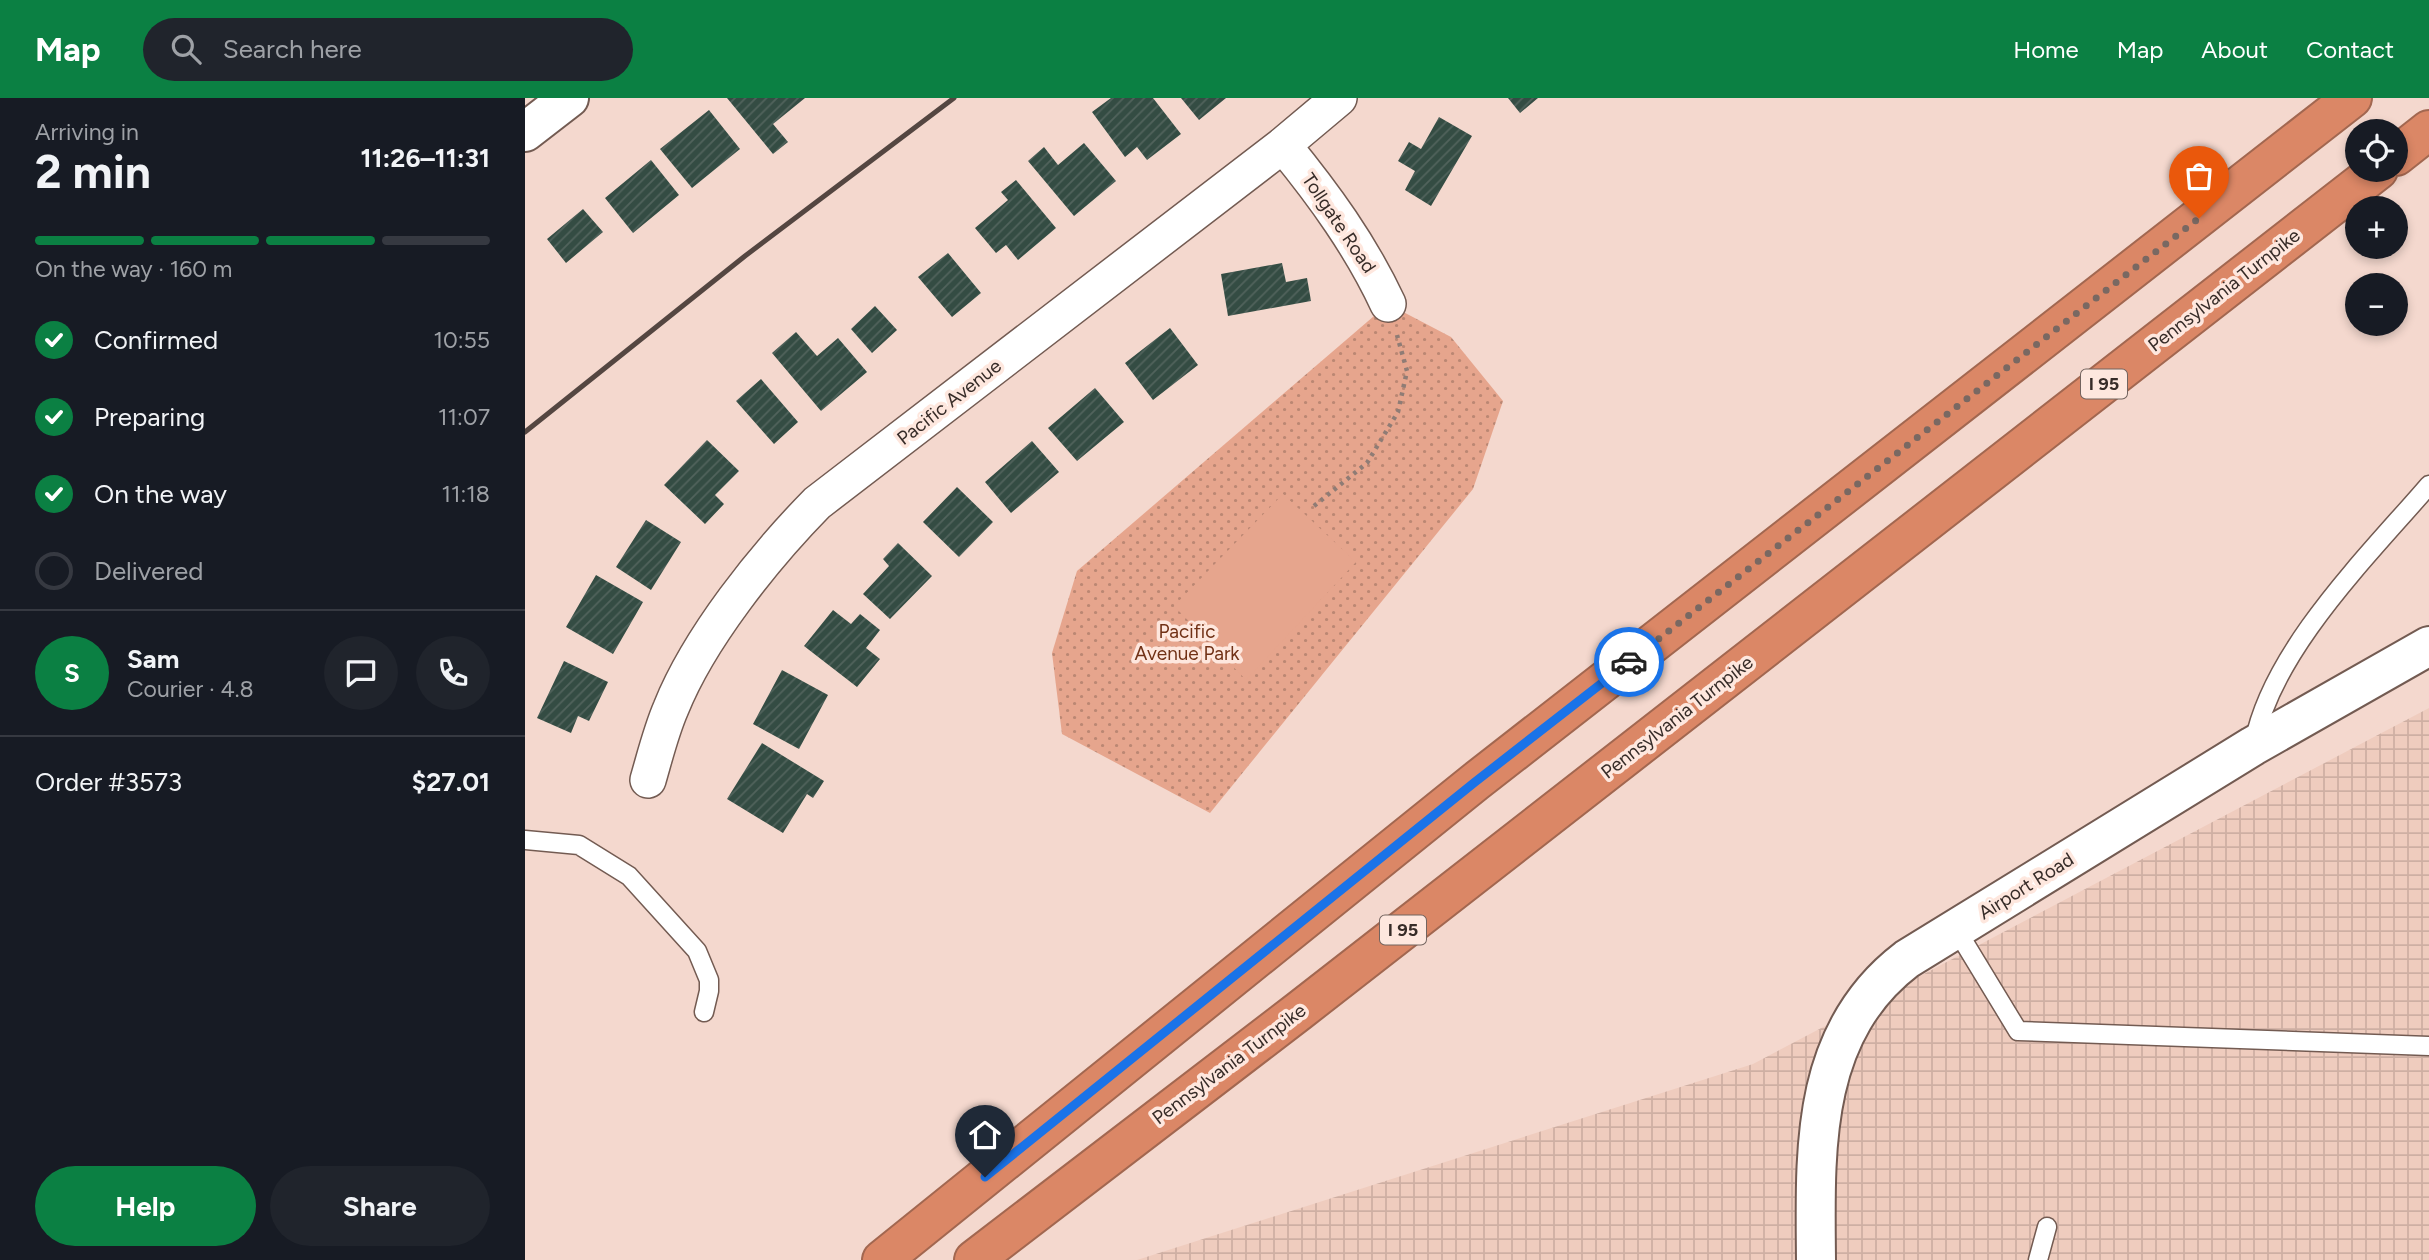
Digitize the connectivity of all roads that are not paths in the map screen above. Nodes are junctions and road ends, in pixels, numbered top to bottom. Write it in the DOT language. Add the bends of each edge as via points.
graph roads {
  1 [pos="569,98"];
  2 [pos="1339,98"];
  3 [pos="2352,98"];
  4 [pos="528,121"];
  5 [pos="2429,130"];
  6 [pos="1283,145"];
  7 [pos="2408,147"];
  8 [pos="2363,182"];
  9 [pos="1388,304"];
  10 [pos="2429,485"];
  11 [pos="2429,646"];
  12 [pos="2253,746"];
  13 [pos="647,780"];
  14 [pos="525,840"];
  15 [pos="1956,929"];
  16 [pos="704,1012"];
  17 [pos="2429,1046"];
  18 [pos="2047,1227"];
  19 [pos="882,1260"];
  20 [pos="974,1260"];
  21 [pos="1816,1260"];
  22 [pos="2038,1260"];
  1 -- 4 [label="street"];
  2 -- 6 [label="street, Pacific Avenue"];
  3 -- 19 [label="highway" via="1475,782"];
  5 -- 7 [label="highway"];
  6 -- 9 [label="street, Tollgate Road" via="1363,255"];
  6 -- 13 [label="street, Pacific Avenue" via="817,503 784,537 695,659 671,708"];
  8 -- 20 [label="highway, Pennsylvania Turnpike / I 95"];
  10 -- 12 [label="lane" via="2339,589 2286,662 2259,719"];
  11 -- 12 [label="street, Airport Road"];
  12 -- 15 [label="street, Airport Road"];
  14 -- 16 [label="lane" via="579,845 629,876 697,951 709,980"];
  15 -- 17 [label="lane" via="2018,1031"];
  15 -- 21 [label="street, Airport Road" via="1890,972 1851,1021 1833,1059 1815,1168"];
  18 -- 22 [label="lane"];
}
